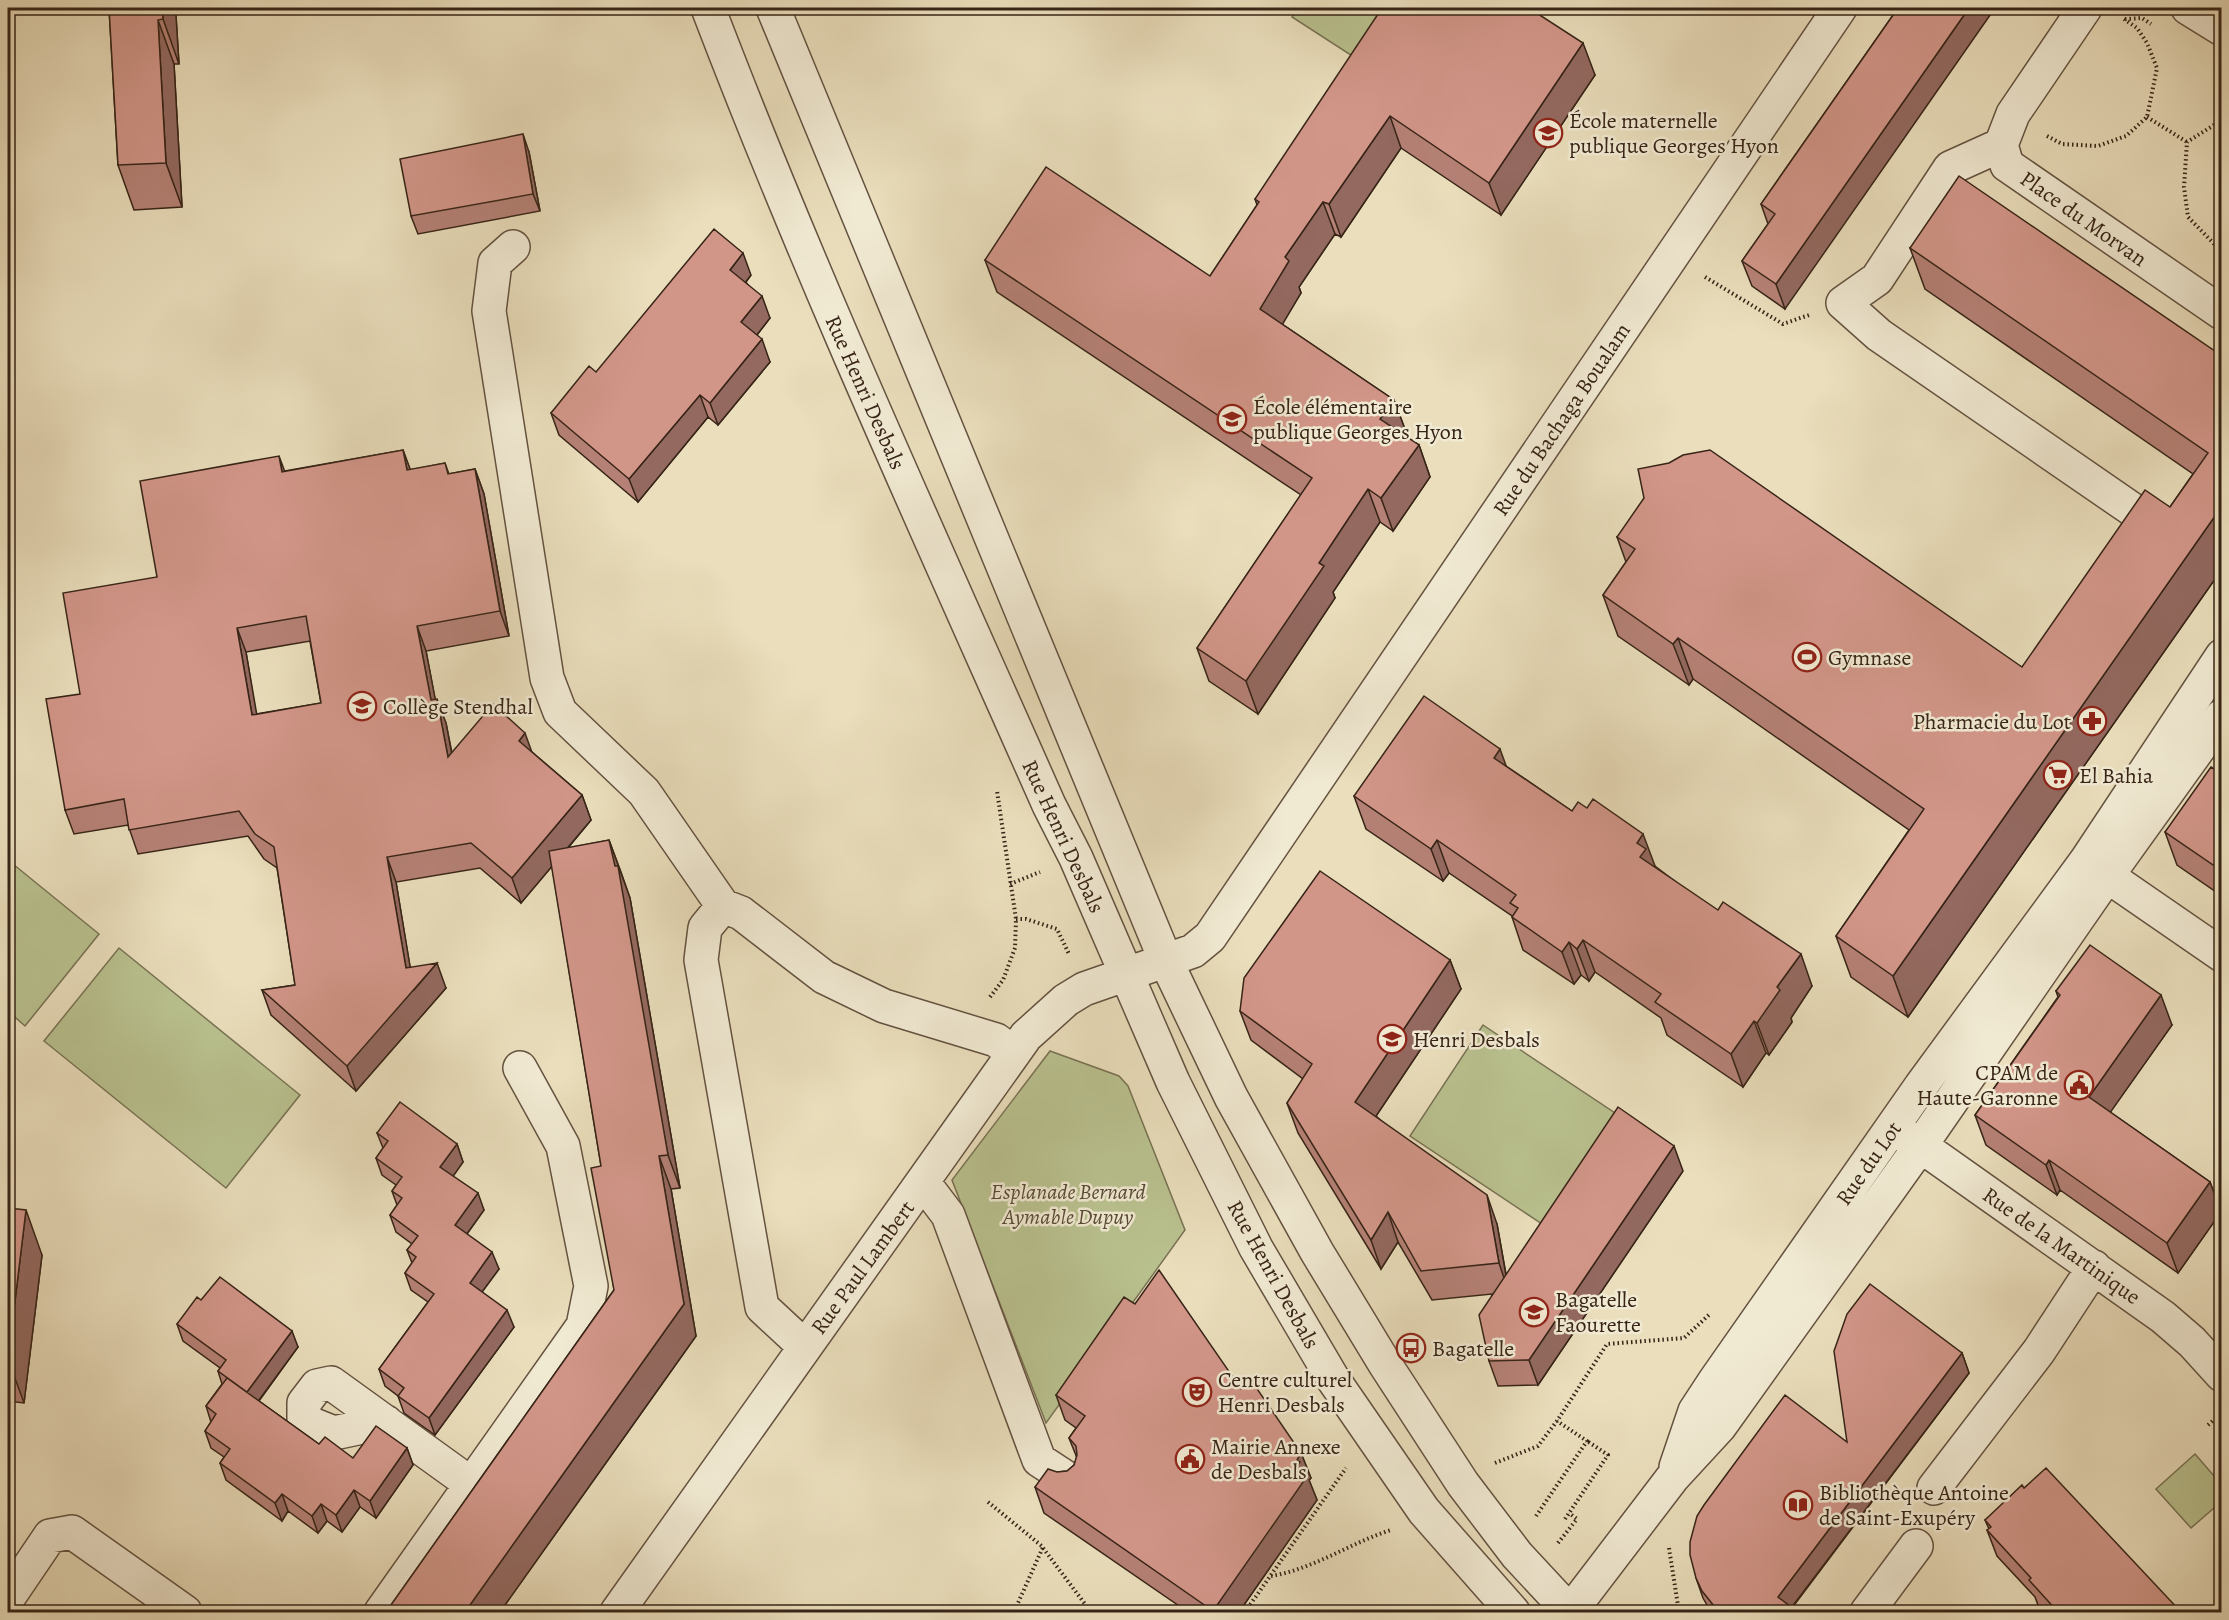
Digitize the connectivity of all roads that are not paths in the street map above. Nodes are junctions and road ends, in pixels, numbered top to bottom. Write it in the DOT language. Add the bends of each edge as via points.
graph roads {
  1 [pos="708,8"];
  2 [pos="773,8"];
  3 [pos="1840,8"];
  4 [pos="2085,8"];
  5 [pos="2188,8"];
  6 [pos="2222,29"];
  7 [pos="2001,145"];
  8 [pos="513,247"];
  9 [pos="2222,313"];
  10 [pos="2136,512"];
  11 [pos="2222,656"];
  12 [pos="2188,704"];
  13 [pos="2220,722"];
  14 [pos="2096,868"];
  15 [pos="723,906"];
  16 [pos="2222,955"];
  17 [pos="1145,966"];
  18 [pos="1014,1053"];
  19 [pos="520,1068"];
  20 [pos="1893,1126"];
  21 [pos="1921,1145"];
  22 [pos="923,1182"];
  23 [pos="2094,1267"];
  24 [pos="804,1347"];
  25 [pos="2222,1375"];
  26 [pos="386,1422"];
  27 [pos="1673,1477"];
  28 [pos="1068,1479"];
  29 [pos="471,1484"];
  30 [pos="1934,1488"];
  31 [pos="1916,1546"];
  32 [pos="8,1598"];
  33 [pos="8,1605"];
  34 [pos="9,1612"];
  35 [pos="185,1612"];
  36 [pos="381,1612"];
  37 [pos="617,1612"];
  38 [pos="1513,1612"];
  39 [pos="1570,1612"];
  40 [pos="1867,1612"];
  1 -- 17 [label="street, Rue Henri Desbals" via="860,380 1049,806 1076,858"];
  2 -- 17 [label="street, Rue Henri Desbals"];
  3 -- 17 [label="street, Rue du Bachaga Boualam" via="1210,937 1193,951"];
  4 -- 7 [label="street" via="2013,114"];
  5 -- 6 [label="street"];
  7 -- 9 [label="street, Place du Morvan" via="2007,165"];
  7 -- 10 [label="street" via="1950,168 1877,279 1843,303 1879,335"];
  8 -- 15 [label="street" via="495,263 489,311 548,678 560,712 644,792"];
  11 -- 12 [label="street, Rue du Lot"];
  12 -- 13 [label="street"];
  12 -- 14 [label="street, Rue du Lot"];
  13 -- 14 [label="street, Rue du Lot"];
  14 -- 16 [label="street"];
  14 -- 20 [label="street, Rue du Lot"];
  14 -- 21 [label="street, Rue du Lot"];
  15 -- 18 [label="street" via="741,913 824,977 884,1006 996,1040"];
  15 -- 24 [label="street" via="705,928 701,960 762,1307"];
  17 -- 18 [label="street, Rue Paul Lambert" via="1065,1000 1026,1036"];
  17 -- 38 [label="street, Rue Henri Desbals" via="1173,1082 1256,1248 1333,1379 1424,1511"];
  17 -- 39 [label="street, Rue Henri Desbals" via="1231,1097 1317,1252 1462,1484 1517,1555"];
  18 -- 22 [label="street, Rue Paul Lambert"];
  19 -- 29 [label="street" via="563,1146 591,1286 583,1326"];
  20 -- 21 [label="street, Rue de la Martinique"];
  20 -- 27 [label="street, Rue du Lot" via="1695,1411"];
  21 -- 23 [label="street, Rue de la Martinique"];
  21 -- 27 [label="street, Rue du Lot" via="1720,1426"];
  22 -- 24 [label="street, Rue Paul Lambert"];
  22 -- 28 [label="street" via="948,1215 1039,1460"];
  23 -- 25 [label="street, Rue de la Martinique" via="2163,1317"];
  23 -- 30 [label="street" via="2039,1351"];
  24 -- 37 [label="street, Rue Paul Lambert"];
  26 -- 29 [label="street"];
  27 -- 39 [label="street, Rue du Lot"];
  29 -- 36 [label="street"];
  31 -- 40 [label="street"];
  32 -- 35 [label="street" via="50,1536 72,1532"];
  33 -- 34 [label="street"];
}
